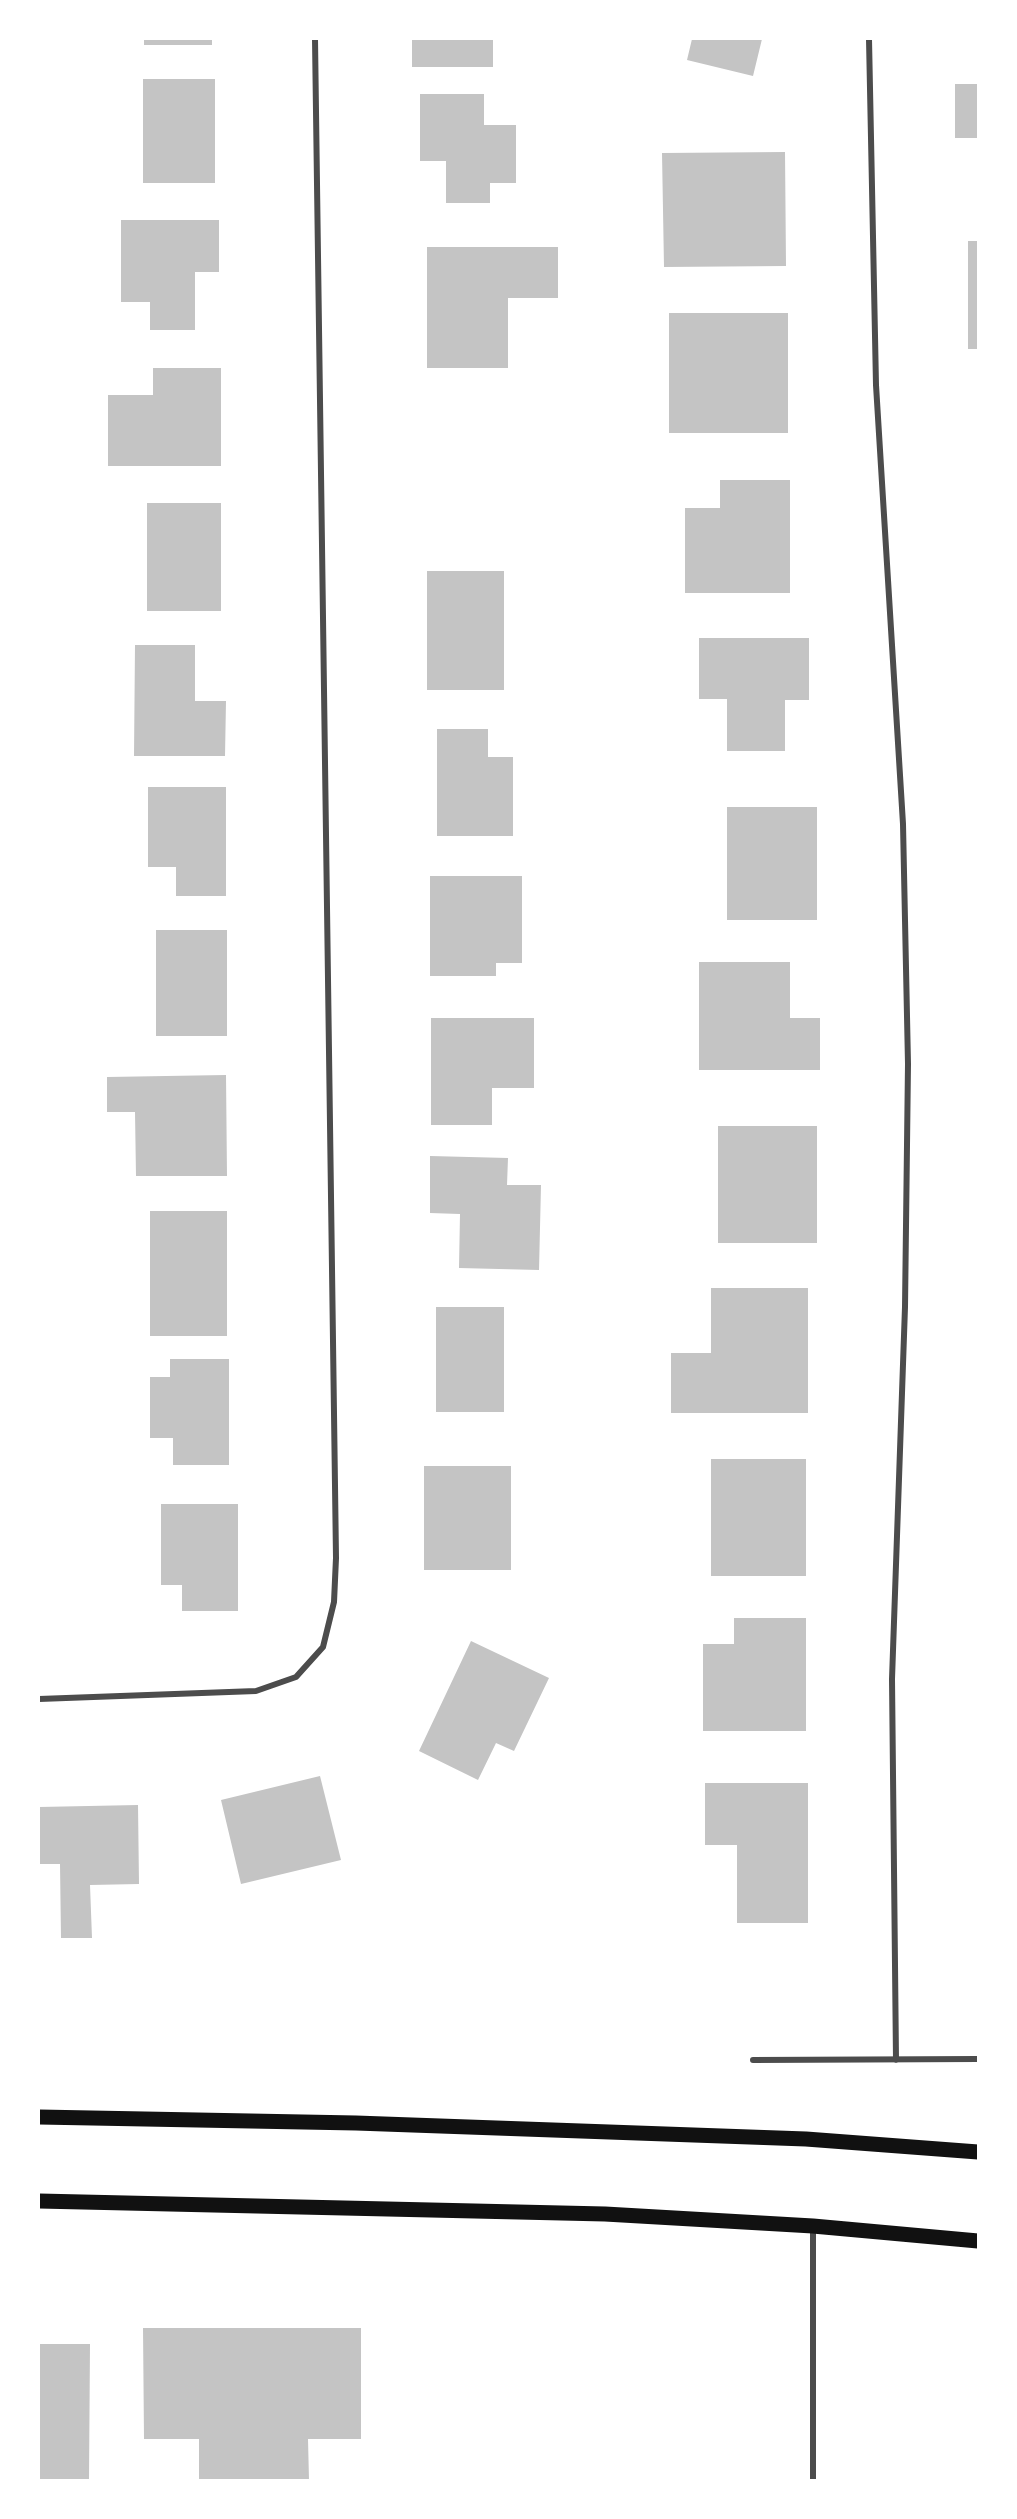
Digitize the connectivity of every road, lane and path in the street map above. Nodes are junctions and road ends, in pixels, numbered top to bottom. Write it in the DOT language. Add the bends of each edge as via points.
graph roads {
  1 [pos="315,39"];
  2 [pos="869,39"];
  3 [pos="39,1698"];
  4 [pos="978,2059"];
  5 [pos="753,2060"];
  6 [pos="896,2060"];
  7 [pos="39,2117"];
  8 [pos="978,2152"];
  9 [pos="39,2201"];
  10 [pos="813,2226"];
  11 [pos="978,2241"];
  12 [pos="813,2480"];
  1 -- 3 [label="street" via="334,1602 323,1647 296,1677 256,1691"];
  2 -- 6 [label="street" via="876,385 903,824 908,1064 905,1307 892,1680"];
  4 -- 6 [label="street"];
  5 -- 6 [label="street"];
  7 -- 8 [label="main road" via="771,2137"];
  9 -- 10 [label="main road" via="605,2214"];
  10 -- 11 [label="main road"];
  10 -- 12 [label="street"];
}
